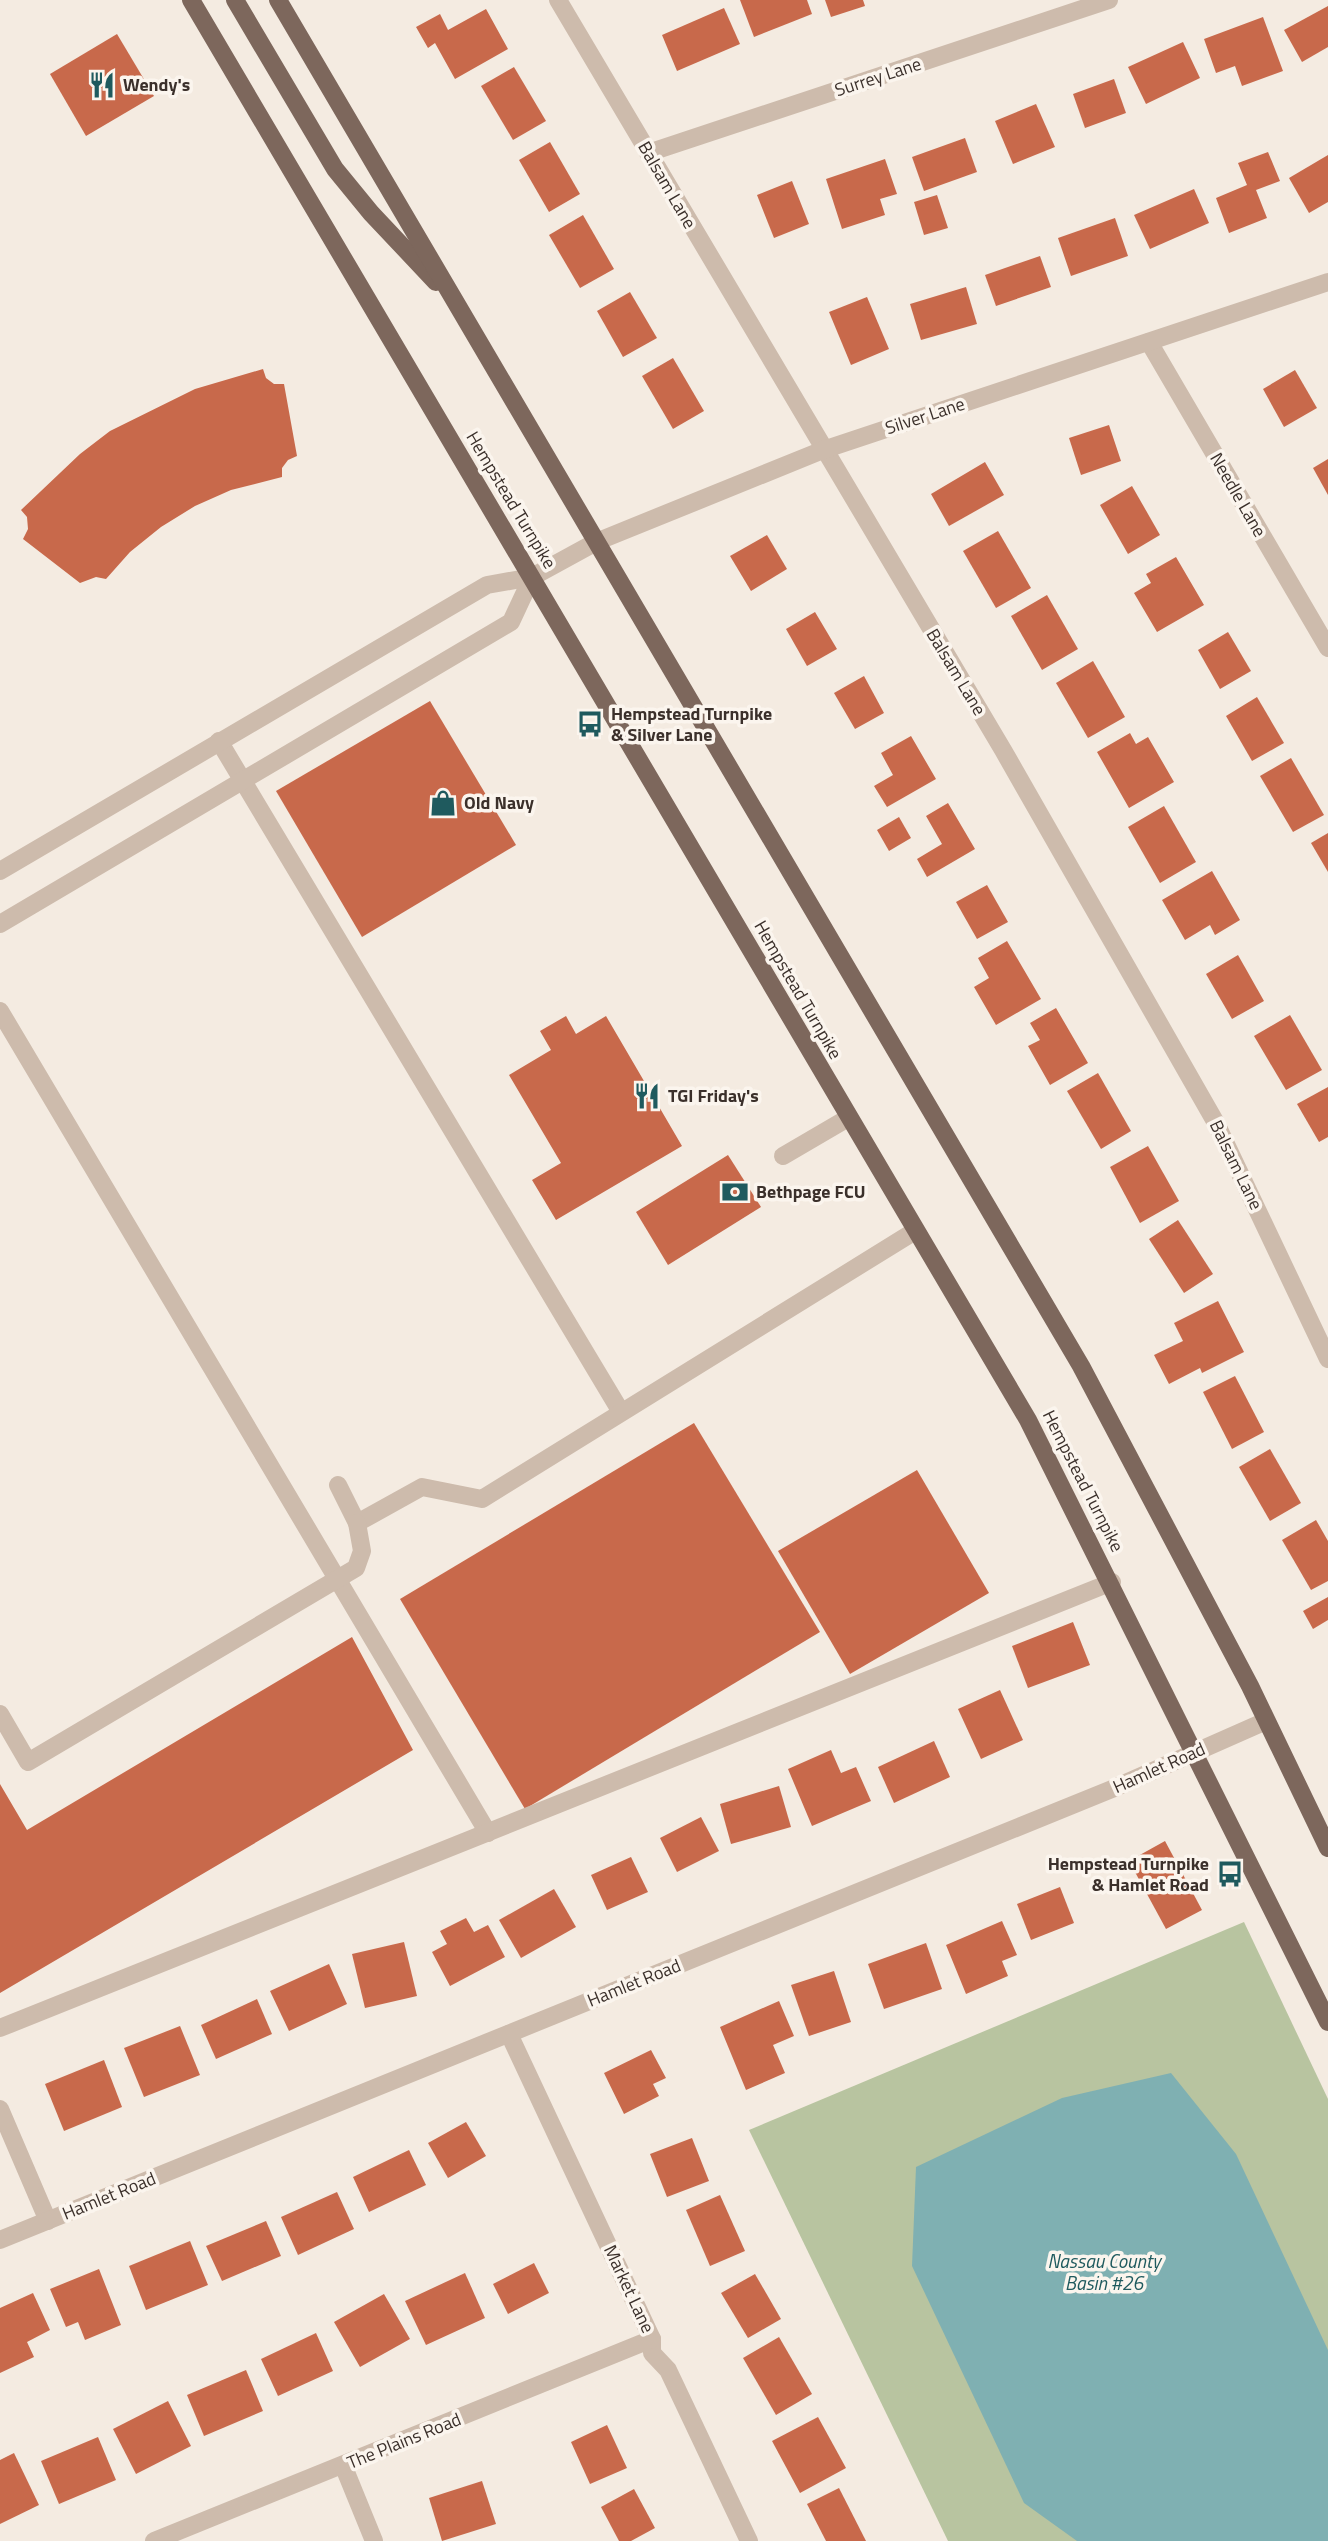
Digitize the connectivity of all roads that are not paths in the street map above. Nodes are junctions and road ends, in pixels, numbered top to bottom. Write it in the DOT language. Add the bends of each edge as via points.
graph roads {
  1 [pos="191,0"];
  2 [pos="235,0"];
  3 [pos="278,0"];
  4 [pos="558,0"];
  5 [pos="1109,0"];
  6 [pos="648,153"];
  7 [pos="1328,282"];
  8 [pos="458,305"];
  9 [pos="1149,342"];
  10 [pos="823,450"];
  11 [pos="596,542"];
  12 [pos="532,577"];
  13 [pos="1328,648"];
  14 [pos="219,741"];
  15 [pos="242,779"];
  16 [pos="0,871"];
  17 [pos="0,924"];
  18 [pos="0,1012"];
  19 [pos="848,1118"];
  20 [pos="783,1156"];
  21 [pos="915,1231"];
  22 [pos="1328,1359"];
  23 [pos="621,1412"];
  24 [pos="338,1485"];
  25 [pos="357,1522"];
  26 [pos="338,1580"];
  27 [pos="1112,1582"];
  28 [pos="0,1714"];
  29 [pos="1266,1721"];
  30 [pos="1194,1753"];
  31 [pos="488,1833"];
  32 [pos="1328,1848"];
  33 [pos="1328,2022"];
  34 [pos="0,2028"];
  35 [pos="509,2034"];
  36 [pos="0,2109"];
  37 [pos="48,2221"];
  38 [pos="0,2240"];
  39 [pos="652,2339"];
  40 [pos="343,2465"];
  41 [pos="154,2541"];
  42 [pos="374,2541"];
  43 [pos="749,2541"];
  1 -- 12 [label="main road, Hempstead Turnpike"];
  2 -- 8 [label="main road" via="335,169"];
  3 -- 8 [label="main road"];
  4 -- 6 [label="street, Balsam Lane"];
  5 -- 6 [label="street, Surrey Lane"];
  6 -- 10 [label="street, Balsam Lane"];
  7 -- 9 [label="street, Silver Lane"];
  8 -- 11 [label="main road"];
  9 -- 10 [label="street, Silver Lane"];
  9 -- 13 [label="street, Needle Lane"];
  10 -- 11 [label="street, Silver Lane"];
  10 -- 22 [label="street, Balsam Lane" via="1003,750 1216,1123"];
  11 -- 12 [label="street, Silver Lane"];
  11 -- 29 [label="main road" via="1081,1366"];
  12 -- 14 [label="street, Silver Lane" via="487,585"];
  12 -- 15 [label="street" via="511,622"];
  12 -- 19 [label="main road, Hempstead Turnpike"];
  14 -- 15 [label="street"];
  14 -- 16 [label="street, Silver Lane"];
  15 -- 17 [label="street"];
  15 -- 23 [label="street"];
  18 -- 26 [label="street"];
  19 -- 20 [label="street"];
  19 -- 21 [label="main road, Hempstead Turnpike"];
  21 -- 23 [label="street"];
  21 -- 27 [label="main road, Hempstead Turnpike" via="1028,1420"];
  23 -- 25 [label="street" via="482,1499 422,1487"];
  24 -- 25 [label="street"];
  25 -- 26 [label="street" via="360,1562"];
  26 -- 28 [label="street" via="28,1762"];
  26 -- 31 [label="street"];
  27 -- 30 [label="main road, Hempstead Turnpike"];
  27 -- 31 [label="street"];
  29 -- 30 [label="street, Hamlet Road"];
  29 -- 32 [label="main road"];
  30 -- 33 [label="main road, Hempstead Turnpike"];
  30 -- 35 [label="street, Hamlet Road"];
  31 -- 34 [label="street"];
  35 -- 37 [label="street, Hamlet Road"];
  35 -- 39 [label="street, Market Lane"];
  36 -- 37 [label="street"];
  37 -- 38 [label="street, Hamlet Road"];
  39 -- 40 [label="street, The Plains Road"];
  39 -- 43 [label="street, Market Lane" via="652,2353 668,2370"];
  40 -- 41 [label="street, The Plains Road"];
  40 -- 42 [label="street"];
}
